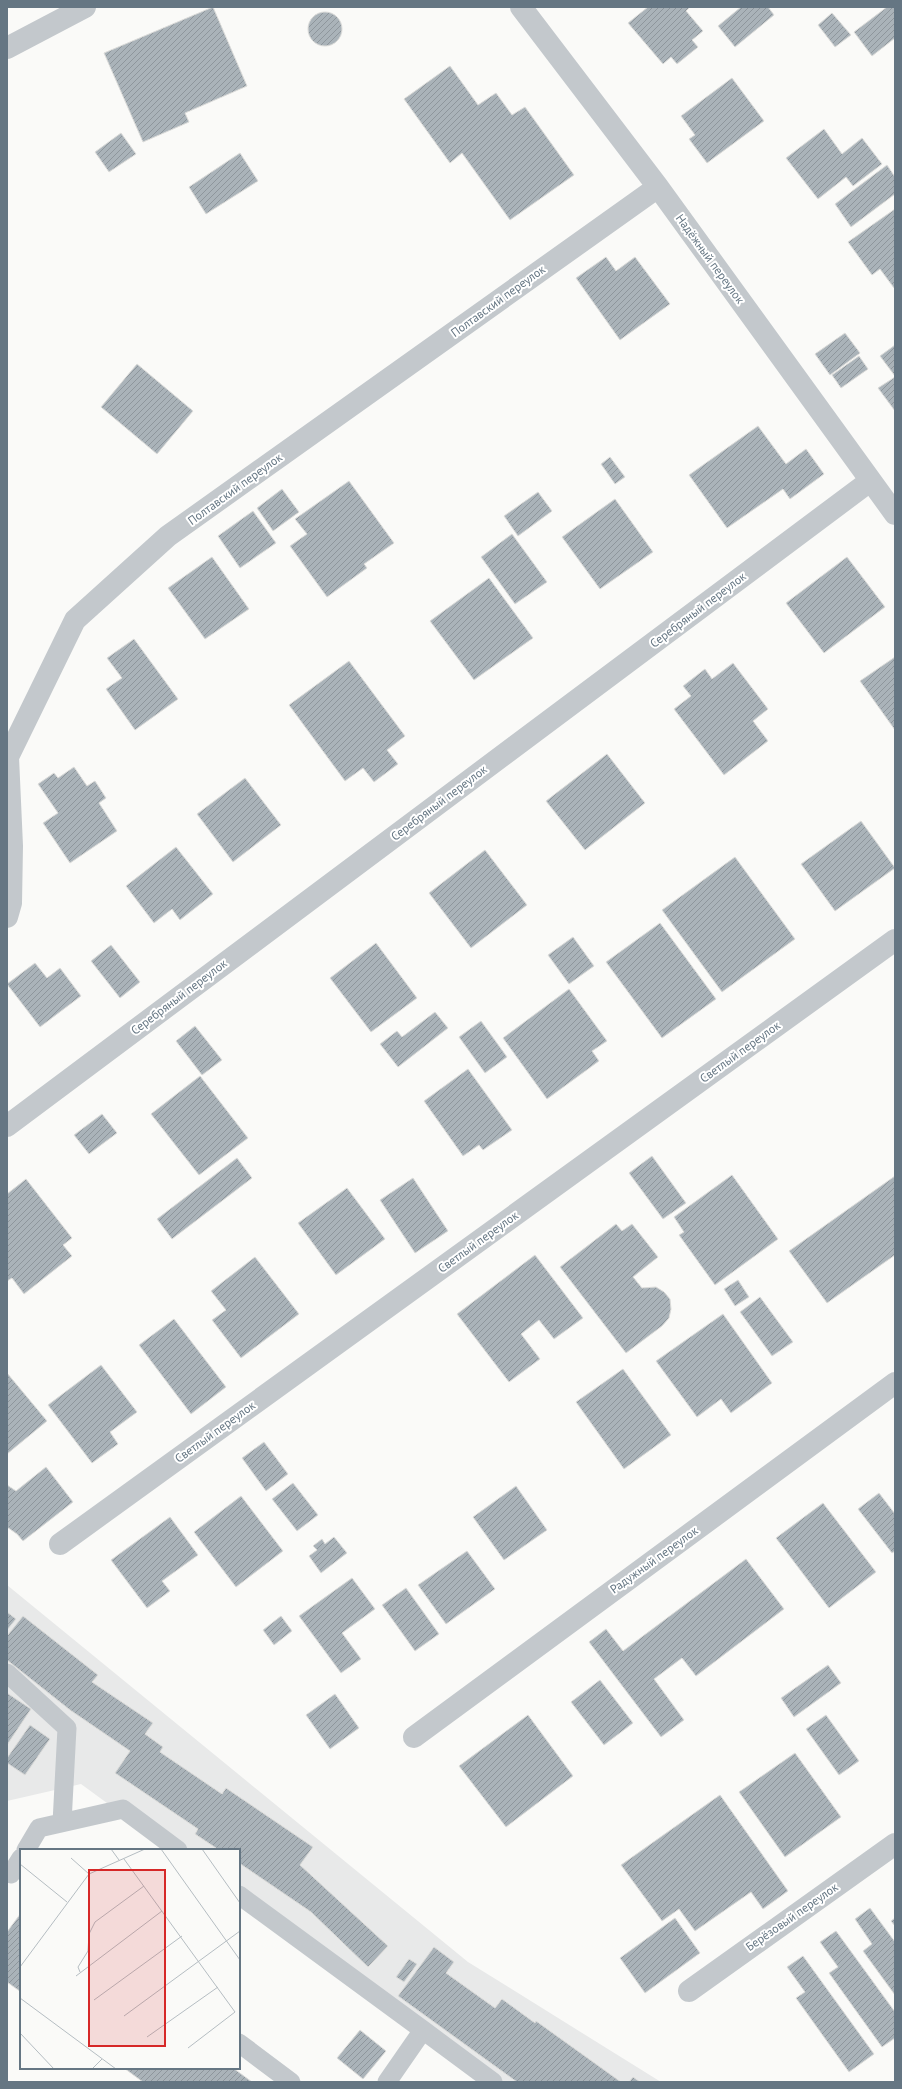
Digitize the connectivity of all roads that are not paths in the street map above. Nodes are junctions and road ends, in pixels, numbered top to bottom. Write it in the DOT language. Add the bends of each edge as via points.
graph roads {
  1 [pos="85,7"];
  2 [pos="521,7"];
  3 [pos="7,48"];
  4 [pos="658,187"];
  5 [pos="870,481"];
  6 [pos="895,514"];
  7 [pos="7,917"];
  8 [pos="895,940"];
  9 [pos="7,1126"];
  10 [pos="895,1383"];
  11 [pos="60,1544"];
  12 [pos="7,1673"];
  13 [pos="414,1737"];
  14 [pos="62,1823"];
  15 [pos="895,1844"];
  16 [pos="27,1849"];
  17 [pos="177,1849"];
  18 [pos="20,1860"];
  19 [pos="13,1876"];
  20 [pos="240,1896"];
  21 [pos="689,1991"];
  22 [pos="423,2030"];
  23 [pos="240,2045"];
  24 [pos="291,2082"];
  25 [pos="387,2082"];
  26 [pos="493,2082"];
  1 -- 3 [label="street"];
  2 -- 4 [label="street, Надёжный переулок"];
  4 -- 5 [label="street, Надёжный переулок"];
  4 -- 7 [label="street, Полтавский переулок" via="168,536 75,620 8,757 12,846 11,903"];
  5 -- 6 [label="street, Надёжный переулок"];
  5 -- 9 [label="street, Серебряный переулок"];
  8 -- 11 [label="street, Светлый переулок"];
  10 -- 13 [label="street, Радужный переулок"];
  12 -- 14 [label="lane" via="67,1728"];
  14 -- 16 [label="lane" via="39,1828"];
  14 -- 17 [label="lane" via="123,1809"];
  15 -- 21 [label="street, Берёзовый переулок"];
  18 -- 19 [label="lane"];
  20 -- 22 [label="lane"];
  22 -- 25 [label="lane"];
  22 -- 26 [label="lane"];
  23 -- 24 [label="lane"];
}
